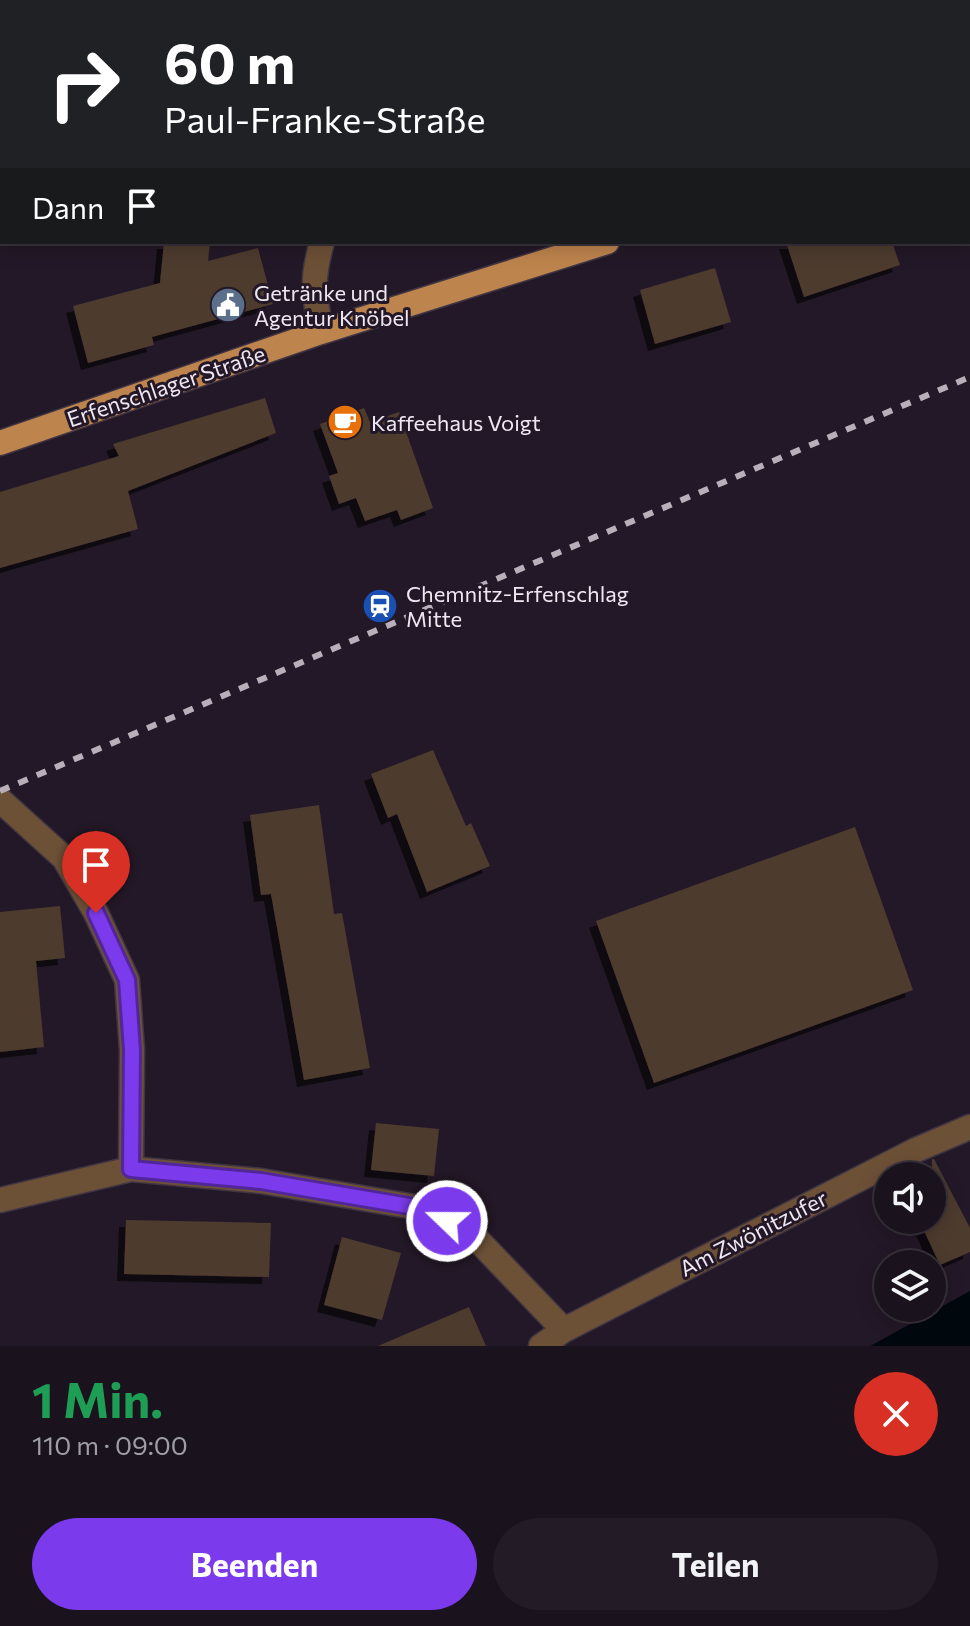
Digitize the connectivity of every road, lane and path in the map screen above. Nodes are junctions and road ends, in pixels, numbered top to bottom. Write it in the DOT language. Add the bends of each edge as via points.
graph roads {
  1 [pos="321,244"];
  2 [pos="601,244"];
  3 [pos="321,332"];
  4 [pos="0,443"];
  5 [pos="0,800"];
  6 [pos="970,1127"];
  7 [pos="131,1169"];
  8 [pos="0,1200"];
  9 [pos="564,1330"];
  10 [pos="541,1346"];
  1 -- 3 [label="street" via="313,272"];
  2 -- 3 [label="main road, Erfenschlager Straße"];
  3 -- 4 [label="main road, Erfenschlager Straße"];
  5 -- 7 [label="street" via="64,858 127,980"];
  6 -- 9 [label="street, Am Zwönitzufer"];
  7 -- 8 [label="street"];
  7 -- 9 [label="street" via="261,1181 421,1208 472,1234"];
  9 -- 10 [label="street, Am Zwönitzufer"];
}
